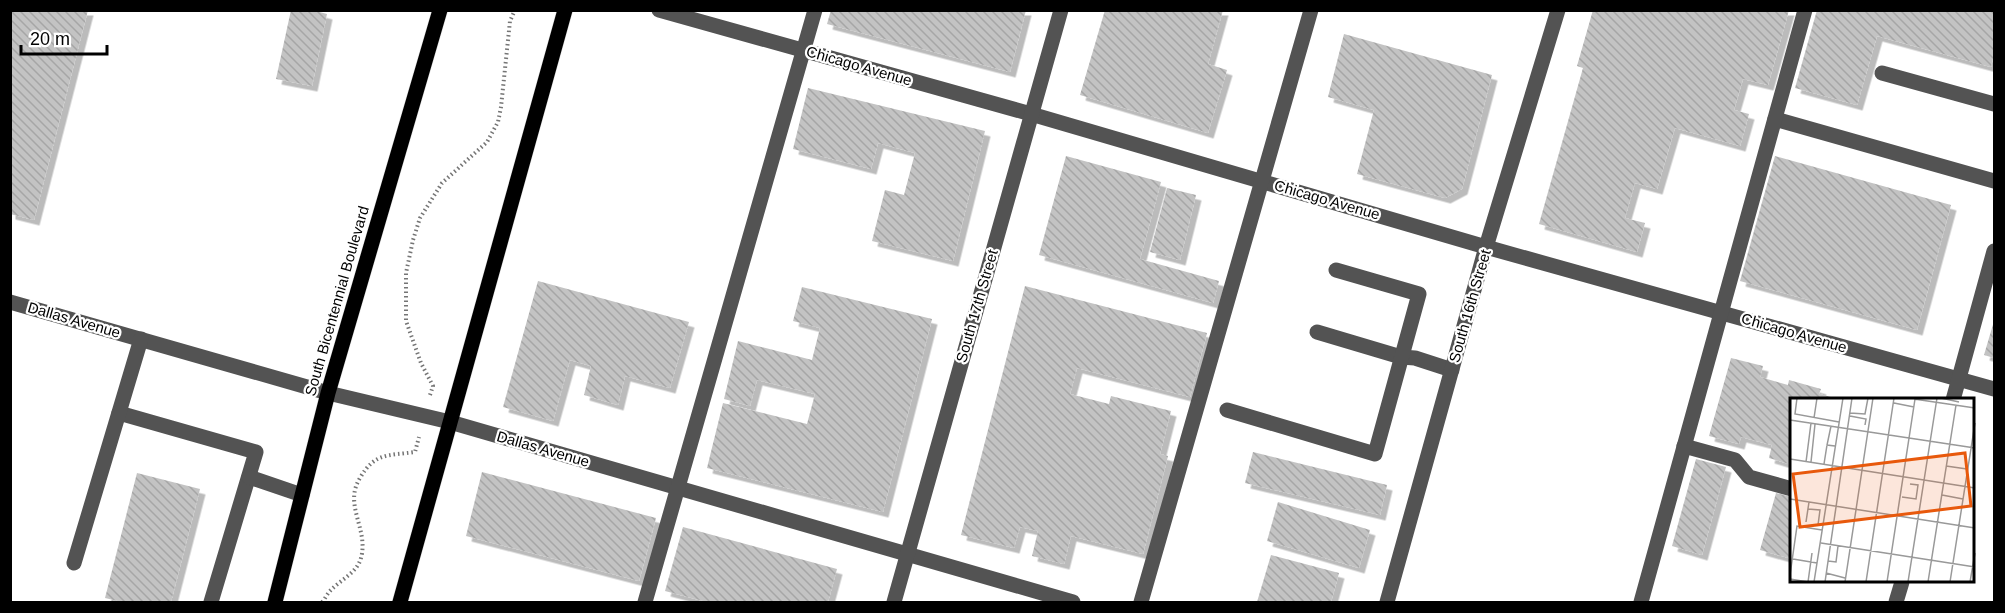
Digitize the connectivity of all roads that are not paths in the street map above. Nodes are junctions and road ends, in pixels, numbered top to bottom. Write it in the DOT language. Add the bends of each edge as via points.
graph roads {
  1 [pos="441,10"];
  2 [pos="565,10"];
  3 [pos="659,10"];
  4 [pos="815,10"];
  5 [pos="1061,10"];
  6 [pos="1311,10"];
  7 [pos="1558,10"];
  8 [pos="1805,10"];
  9 [pos="804,51"];
  10 [pos="1882,73"];
  11 [pos="1995,104"];
  12 [pos="1031,114"];
  13 [pos="1775,119"];
  14 [pos="1261,181"];
  15 [pos="1995,181"];
  16 [pos="1486,247"];
  17 [pos="1995,251"];
  18 [pos="1336,270"];
  19 [pos="10,302"];
  20 [pos="1721,312"];
  21 [pos="1317,332"];
  22 [pos="141,339"];
  23 [pos="1401,357"];
  24 [pos="1452,370"];
  25 [pos="1958,379"];
  26 [pos="1995,390"];
  27 [pos="328,393"];
  28 [pos="1953,398"];
  29 [pos="1227,410"];
  30 [pos="119,413"];
  31 [pos="450,422"];
  32 [pos="1684,446"];
  33 [pos="249,477"];
  34 [pos="679,488"];
  35 [pos="1790,488"];
  36 [pos="302,495"];
  37 [pos="908,554"];
  38 [pos="74,563"];
  39 [pos="1902,583"];
  40 [pos="211,603"];
  41 [pos="275,603"];
  42 [pos="400,603"];
  43 [pos="645,603"];
  44 [pos="894,603"];
  45 [pos="1073,603"];
  46 [pos="1141,603"];
  47 [pos="1387,603"];
  48 [pos="1641,603"];
  49 [pos="1896,603"];
  1 -- 27 [label="main road, South Bicentennial Boulevard"];
  2 -- 31 [label="main road"];
  3 -- 9 [label="street, Chicago Avenue"];
  4 -- 9 [label="street"];
  5 -- 12 [label="street, South 17th Street"];
  6 -- 14 [label="street"];
  7 -- 16 [label="street, South 16th Street"];
  8 -- 13 [label="street"];
  9 -- 12 [label="street, Chicago Avenue"];
  9 -- 34 [label="street"];
  10 -- 11 [label="street"];
  12 -- 14 [label="street, Chicago Avenue"];
  12 -- 37 [label="street, South 17th Street"];
  13 -- 15 [label="street"];
  13 -- 20 [label="street"];
  14 -- 16 [label="street, Chicago Avenue"];
  14 -- 46 [label="street"];
  16 -- 20 [label="street, Chicago Avenue"];
  16 -- 24 [label="street, South 16th Street"];
  17 -- 25 [label="street"];
  18 -- 23 [label="street" via="1419,294"];
  19 -- 22 [label="street, Dallas Avenue"];
  20 -- 25 [label="street, Chicago Avenue"];
  20 -- 32 [label="street"];
  21 -- 23 [label="street"];
  22 -- 27 [label="street, Dallas Avenue"];
  22 -- 30 [label="street"];
  23 -- 24 [label="street"];
  23 -- 29 [label="street" via="1375,454"];
  24 -- 47 [label="street, South 16th Street"];
  25 -- 26 [label="street, Chicago Avenue"];
  25 -- 28 [label="street"];
  27 -- 31 [label="street, Dallas Avenue"];
  27 -- 36 [label="main road, South Bicentennial Boulevard"];
  30 -- 33 [label="street" via="256,452"];
  30 -- 38 [label="street"];
  31 -- 34 [label="street, Dallas Avenue"];
  31 -- 42 [label="main road"];
  32 -- 35 [label="street" via="1735,460 1749,477"];
  32 -- 48 [label="street"];
  33 -- 36 [label="street"];
  33 -- 40 [label="street"];
  34 -- 37 [label="street, Dallas Avenue"];
  34 -- 43 [label="street"];
  36 -- 41 [label="main road, South Bicentennial Boulevard"];
  37 -- 44 [label="street, South 17th Street"];
  37 -- 45 [label="street, Dallas Avenue"];
  39 -- 49 [label="street"];
}
